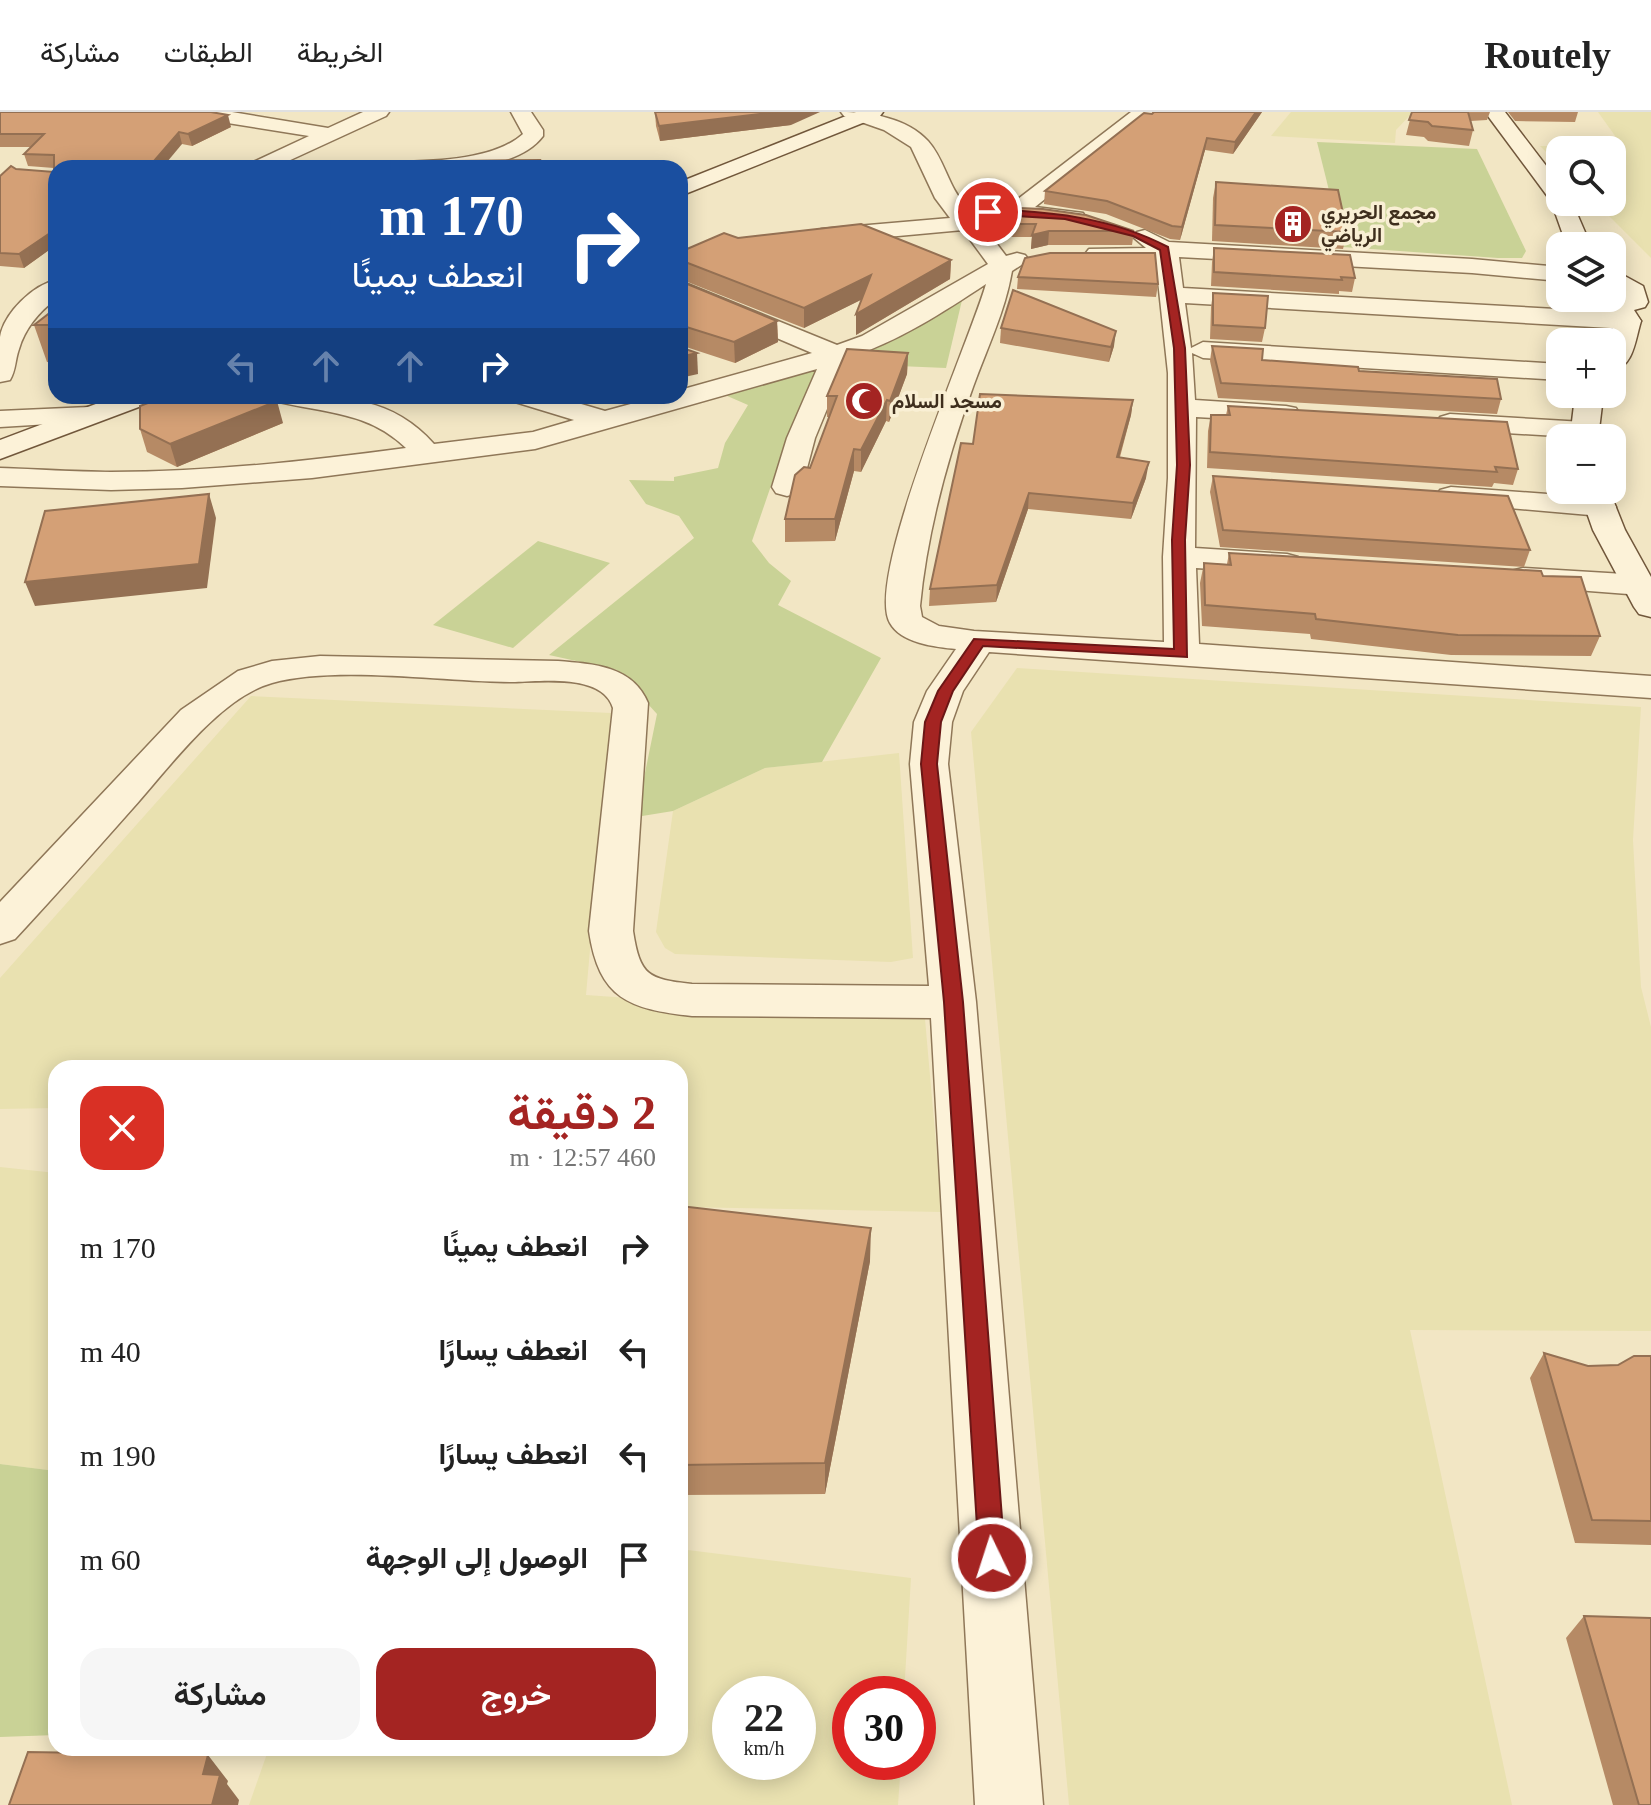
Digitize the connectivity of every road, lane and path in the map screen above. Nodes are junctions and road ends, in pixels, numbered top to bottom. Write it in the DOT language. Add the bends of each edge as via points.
graph roads {
  1 [pos="196,112"];
  2 [pos="379,112"];
  3 [pos="521,112"];
  4 [pos="1143,112"];
  5 [pos="1495,112"];
  6 [pos="863,113"];
  7 [pos="330,134"];
  8 [pos="273,160"];
  9 [pos="472,160"];
  10 [pos="1546,181"];
  11 [pos="688,187"];
  12 [pos="1016,211"];
  13 [pos="962,218"];
  14 [pos="1094,223"];
  15 [pos="1127,231"];
  16 [pos="798,237"];
  17 [pos="1166,252"];
  18 [pos="1070,254"];
  19 [pos="1038,256"];
  20 [pos="1001,265"];
  21 [pos="1546,273"];
  22 [pos="688,291"];
  23 [pos="48,293"];
  24 [pos="1173,295"];
  25 [pos="1546,302"];
  26 [pos="0,307"];
  27 [pos="27,309"];
  28 [pos="48,310"];
  29 [pos="1179,348"];
  30 [pos="837,354"];
  31 [pos="707,365"];
  32 [pos="1546,371"];
  33 [pos="0,374"];
  34 [pos="747,380"];
  35 [pos="688,397"];
  36 [pos="120,404"];
  37 [pos="345,404"];
  38 [pos="551,404"];
  39 [pos="661,404"];
  40 [pos="1182,408"];
  41 [pos="89,415"];
  42 [pos="1318,415"];
  43 [pos="0,419"];
  44 [pos="604,420"];
  45 [pos="1424,421"];
  46 [pos="1546,431"];
  47 [pos="427,455"];
  48 [pos="2,466"];
  49 [pos="787,487"];
  50 [pos="1415,494"];
  51 [pos="1546,498"];
  52 [pos="1600,504"];
  53 [pos="1179,557"];
  54 [pos="1323,566"];
  55 [pos="1490,576"];
  56 [pos="1646,596"];
  57 [pos="979,642"];
  58 [pos="1182,654"];
  59 [pos="1651,687"];
  60 [pos="0,929"];
  61 [pos="953,1002"];
  62 [pos="1009,1805"];
  1 -- 7 [label="street"];
  2 -- 7 [label="street"];
  3 -- 9 [label="street" via="533,136 515,151"];
  4 -- 12 [label="street"];
  5 -- 10 [label="street"];
  6 -- 11 [label="street"];
  6 -- 13 [label="street" via="920,144 946,198"];
  7 -- 8 [label="street"];
  12 -- 13 [label="street"];
  12 -- 14 [label="street"];
  13 -- 16 [label="street"];
  13 -- 20 [label="street"];
  15 -- 17 [label="street"];
  17 -- 18 [label="street"];
  17 -- 21 [label="street"];
  17 -- 24 [label="street"];
  19 -- 20 [label="street"];
  20 -- 30 [label="street" via="912,321"];
  20 -- 57 [label="street" via="934,469 902,606 912,627"];
  22 -- 30 [label="street"];
  23 -- 27 [label="street"];
  24 -- 25 [label="street"];
  24 -- 29 [label="street"];
  26 -- 27 [label="street"];
  27 -- 28 [label="street"];
  27 -- 33 [label="street" via="6,347"];
  29 -- 32 [label="street"];
  29 -- 40 [label="street"];
  30 -- 34 [label="street"];
  30 -- 49 [label="street" via="801,438"];
  31 -- 34 [label="street"];
  34 -- 35 [label="street"];
  36 -- 41 [label="street"];
  37 -- 47 [label="street" via="388,420 413,436"];
  38 -- 44 [label="street"];
  39 -- 44 [label="street"];
  40 -- 42 [label="street"];
  40 -- 53 [label="street" via="1197,478"];
  41 -- 43 [label="street"];
  41 -- 48 [label="street"];
  44 -- 47 [label="street" via="535,440"];
  45 -- 46 [label="street"];
  47 -- 48 [label="street" via="182,479 61,479"];
  50 -- 51 [label="street"];
  52 -- 56 [label="street"];
  53 -- 54 [label="street"];
  53 -- 58 [label="street"];
  55 -- 56 [label="street"];
  57 -- 58 [label="street"];
  57 -- 61 [label="street" via="945,691 933,722 929,764"];
  58 -- 59 [label="street"];
  60 -- 61 [label="street" via="194,718 249,680 315,667 565,674 612,681 631,708 611,931 614,962 635,988 692,1000"];
  61 -- 62 [label="street"];
}
